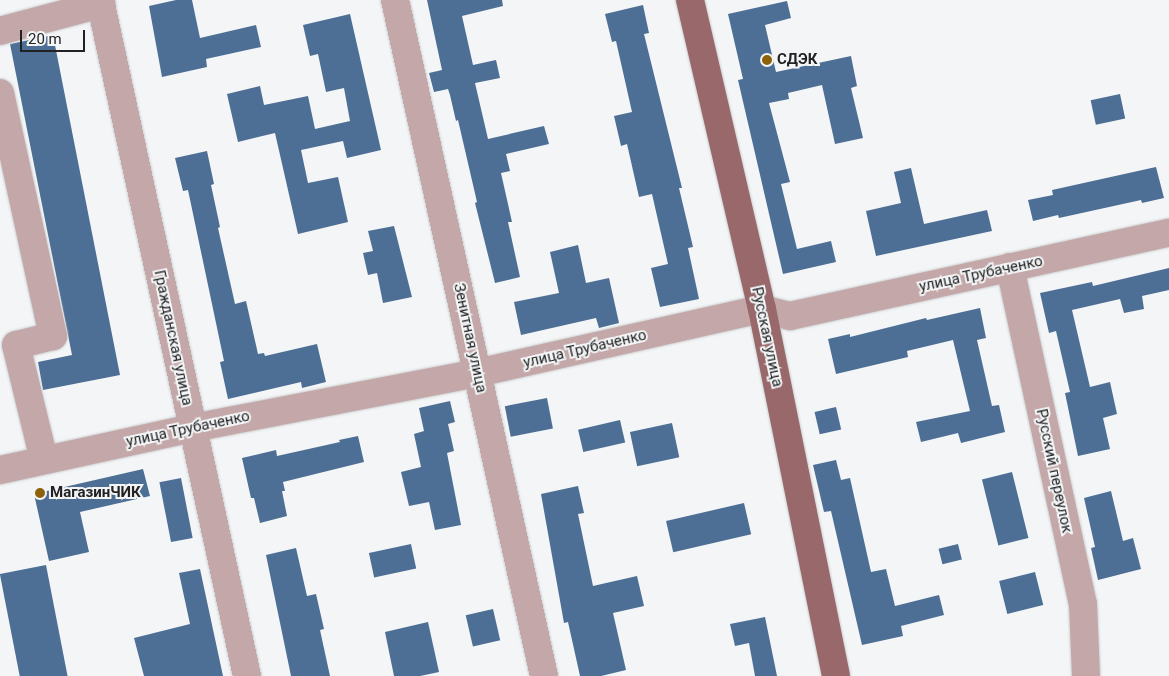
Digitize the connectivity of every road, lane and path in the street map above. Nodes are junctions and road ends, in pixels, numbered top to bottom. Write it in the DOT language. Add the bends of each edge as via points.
graph roads {
  1 [pos="395,0"];
  2 [pos="690,0"];
  3 [pos="101,2"];
  4 [pos="0,31"];
  5 [pos="0,93"];
  6 [pos="1169,233"];
  7 [pos="1010,268"];
  8 [pos="762,310"];
  9 [pos="477,373"];
  10 [pos="192,428"];
  11 [pos="44,460"];
  12 [pos="0,470"];
  13 [pos="247,676"];
  14 [pos="544,676"];
  15 [pos="836,676"];
  16 [pos="1086,676"];
  1 -- 9 [label="street, Зенитная улица"];
  2 -- 8 [label="main road, Русская улица"];
  3 -- 4 [label="street"];
  3 -- 10 [label="street, Гражданская улица"];
  5 -- 11 [label="street" via="53,336 16,345"];
  6 -- 7 [label="street, улица Трубаченко"];
  7 -- 8 [label="street, улица Трубаченко" via="790,316"];
  7 -- 16 [label="street, Русский переулок" via="1083,604"];
  8 -- 9 [label="street, улица Трубаченко"];
  8 -- 15 [label="main road, Русская улица"];
  9 -- 10 [label="street, улица Трубаченко"];
  9 -- 14 [label="street, Зенитная улица"];
  10 -- 11 [label="street, улица Трубаченко"];
  10 -- 13 [label="street, Гражданская улица"];
  11 -- 12 [label="street, улица Трубаченко"];
}
